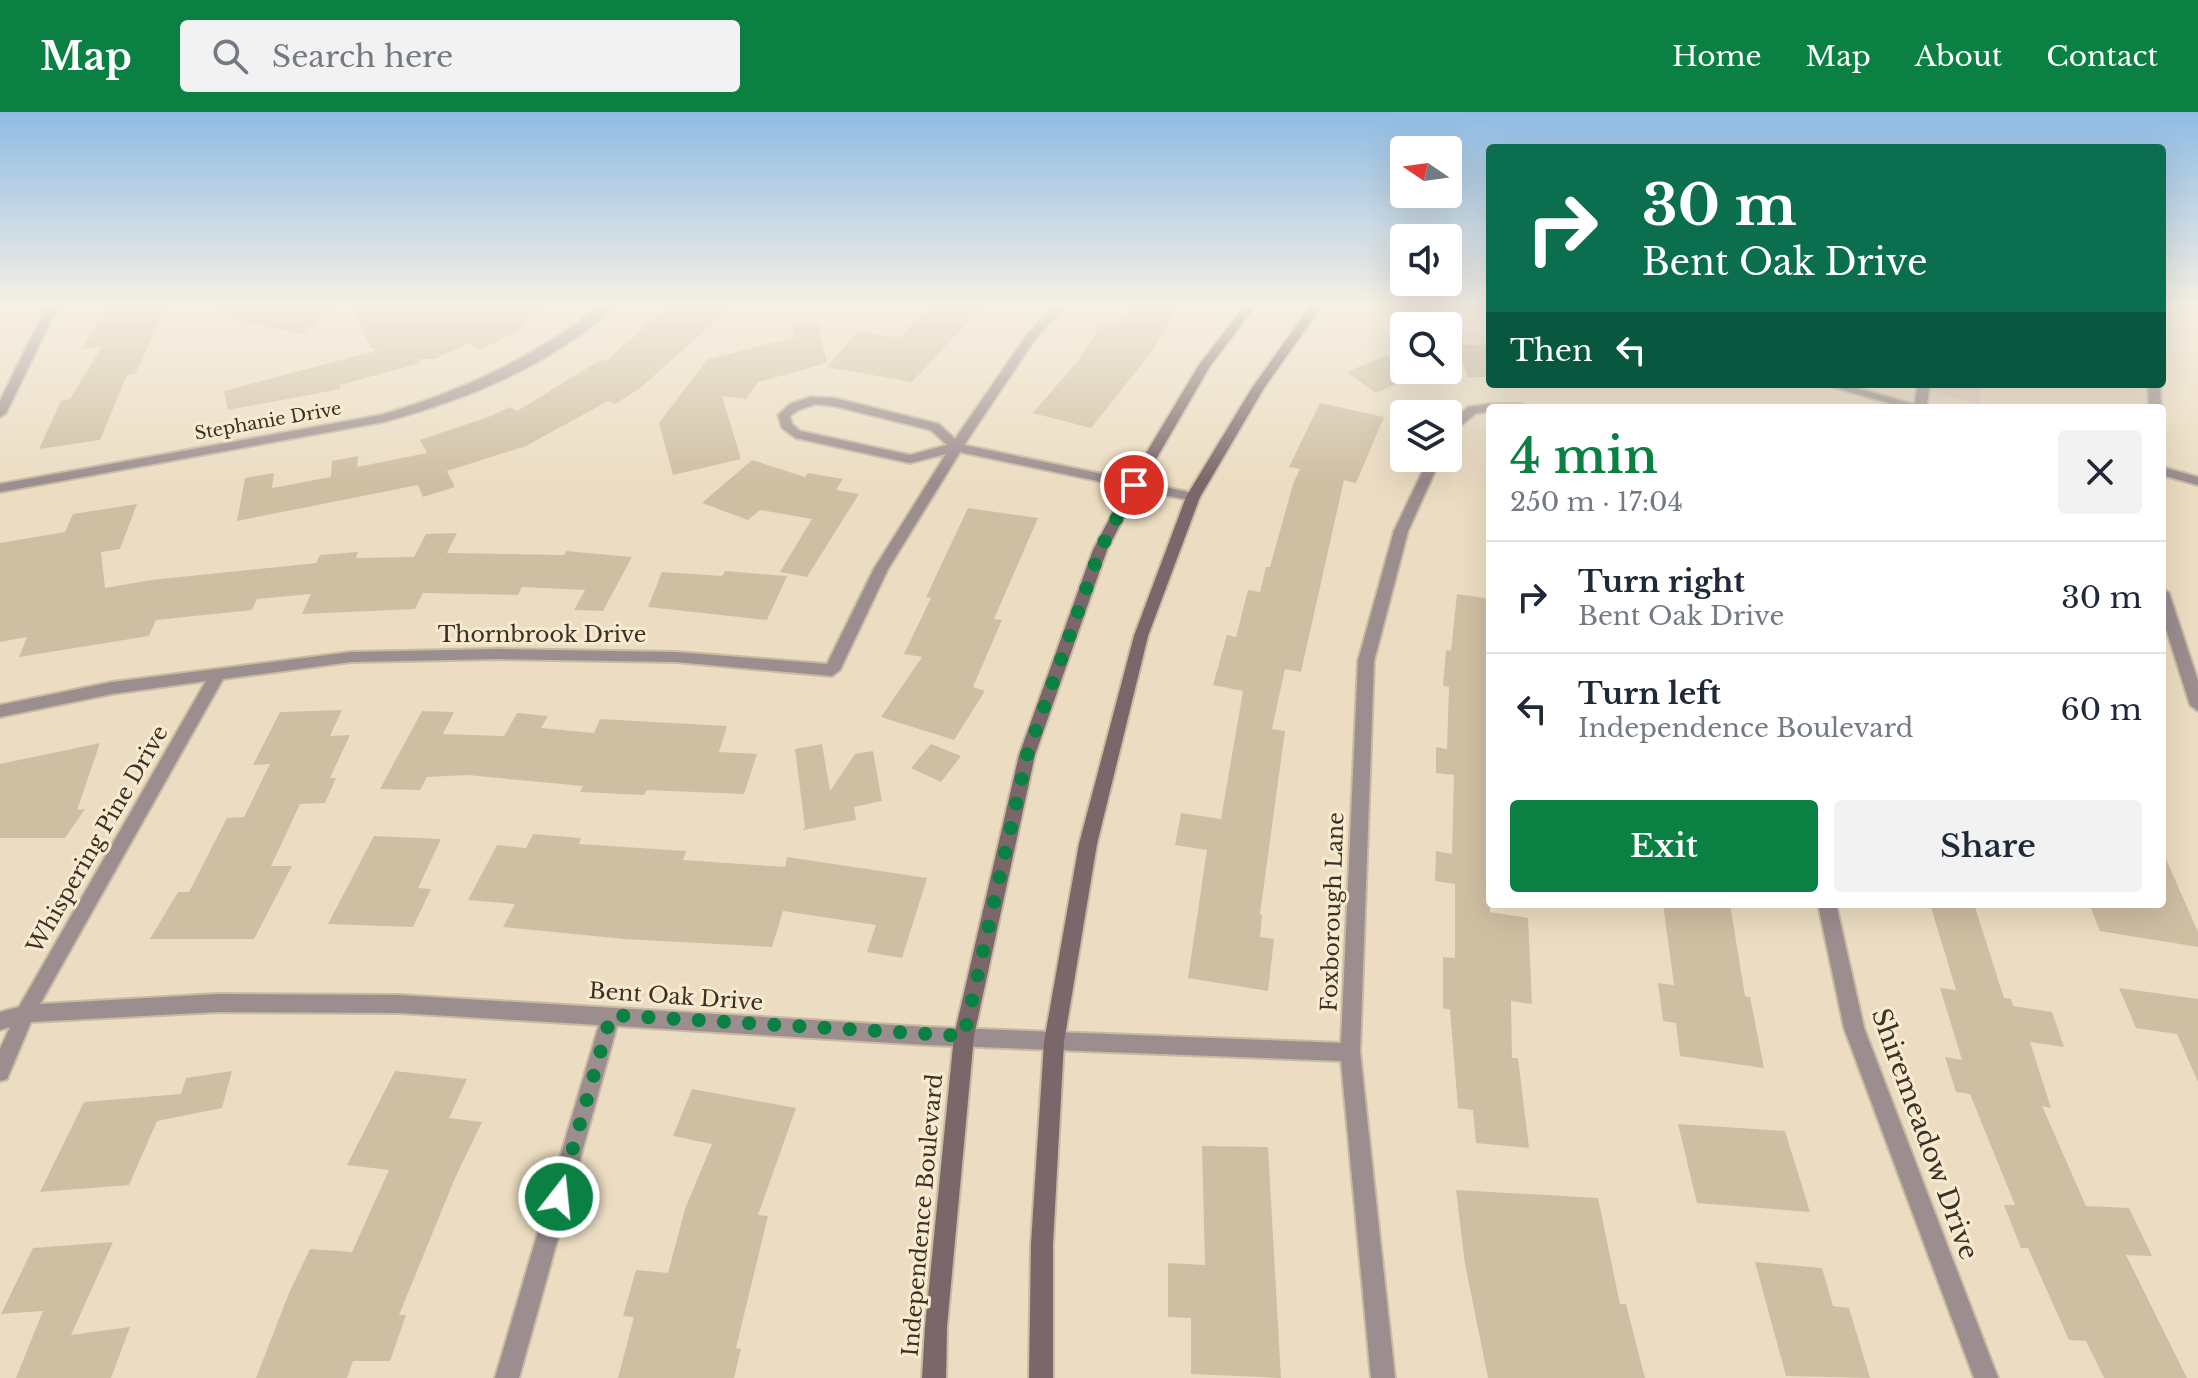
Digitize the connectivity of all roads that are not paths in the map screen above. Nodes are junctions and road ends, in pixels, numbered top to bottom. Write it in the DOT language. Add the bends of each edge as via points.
graph roads {
  1 [pos="23,363"];
  2 [pos="529,363"];
  3 [pos="1013,363"];
  4 [pos="1206,363"];
  5 [pos="1276,363"];
  6 [pos="1844,388"];
  7 [pos="1905,404"];
  8 [pos="1486,409"];
  9 [pos="0,413"];
  10 [pos="1462,419"];
  11 [pos="956,447"];
  12 [pos="1428,472"];
  13 [pos="2166,472"];
  14 [pos="2198,481"];
  15 [pos="1134,485"];
  16 [pos="0,488"];
  17 [pos="1193,497"];
  18 [pos="2166,605"];
  19 [pos="218,674"];
  20 [pos="2198,705"];
  21 [pos="0,711"];
  22 [pos="1828,908"];
  23 [pos="25,1014"];
  24 [pos="611,1015"];
  25 [pos="0,1021"];
  26 [pos="964,1036"];
  27 [pos="1054,1042"];
  28 [pos="1350,1052"];
  29 [pos="0,1072"];
  30 [pos="507,1378"];
  31 [pos="934,1378"];
  32 [pos="1041,1378"];
  33 [pos="1383,1378"];
  34 [pos="1986,1378"];
  1 -- 9 [label="street"];
  2 -- 16 [label="street, Stephanie Drive" via="440,403 383,418"];
  3 -- 11 [label="street"];
  4 -- 15 [label="main road, Independence Boulevard"];
  5 -- 17 [label="main road"];
  6 -- 7 [label="street"];
  8 -- 10 [label="street" via="1472,410"];
  11 -- 11 [label="street" via="910,459 796,434 784,415 815,400 834,402 935,427"];
  11 -- 15 [label="street"];
  11 -- 19 [label="street, Thornbrook Drive" via="881,569 832,670 676,657 499,654 351,657"];
  12 -- 28 [label="street, Foxborough Lane" via="1401,531 1366,661"];
  13 -- 14 [label="street"];
  15 -- 17 [label="street"];
  15 -- 26 [label="main road, Independence Boulevard" via="1100,550 1027,755"];
  17 -- 27 [label="main road" via="1141,636 1088,844"];
  18 -- 20 [label="street"];
  19 -- 21 [label="street, Thornbrook Drive"];
  19 -- 23 [label="street, Whispering Pine Drive"];
  22 -- 34 [label="street, Shiremeadow Drive" via="1854,1028"];
  23 -- 24 [label="street, Bent Oak Drive" via="248,1003"];
  23 -- 25 [label="street, Bent Oak Drive"];
  23 -- 29 [label="street, Whispering Pine Drive"];
  24 -- 26 [label="street, Bent Oak Drive"];
  24 -- 30 [label="street"];
  26 -- 27 [label="street, Bent Oak Drive"];
  26 -- 31 [label="main road, Independence Boulevard"];
  27 -- 28 [label="street, Bent Oak Drive"];
  27 -- 32 [label="main road" via="1042,1244"];
  28 -- 33 [label="street, Foxborough Lane"];
}
